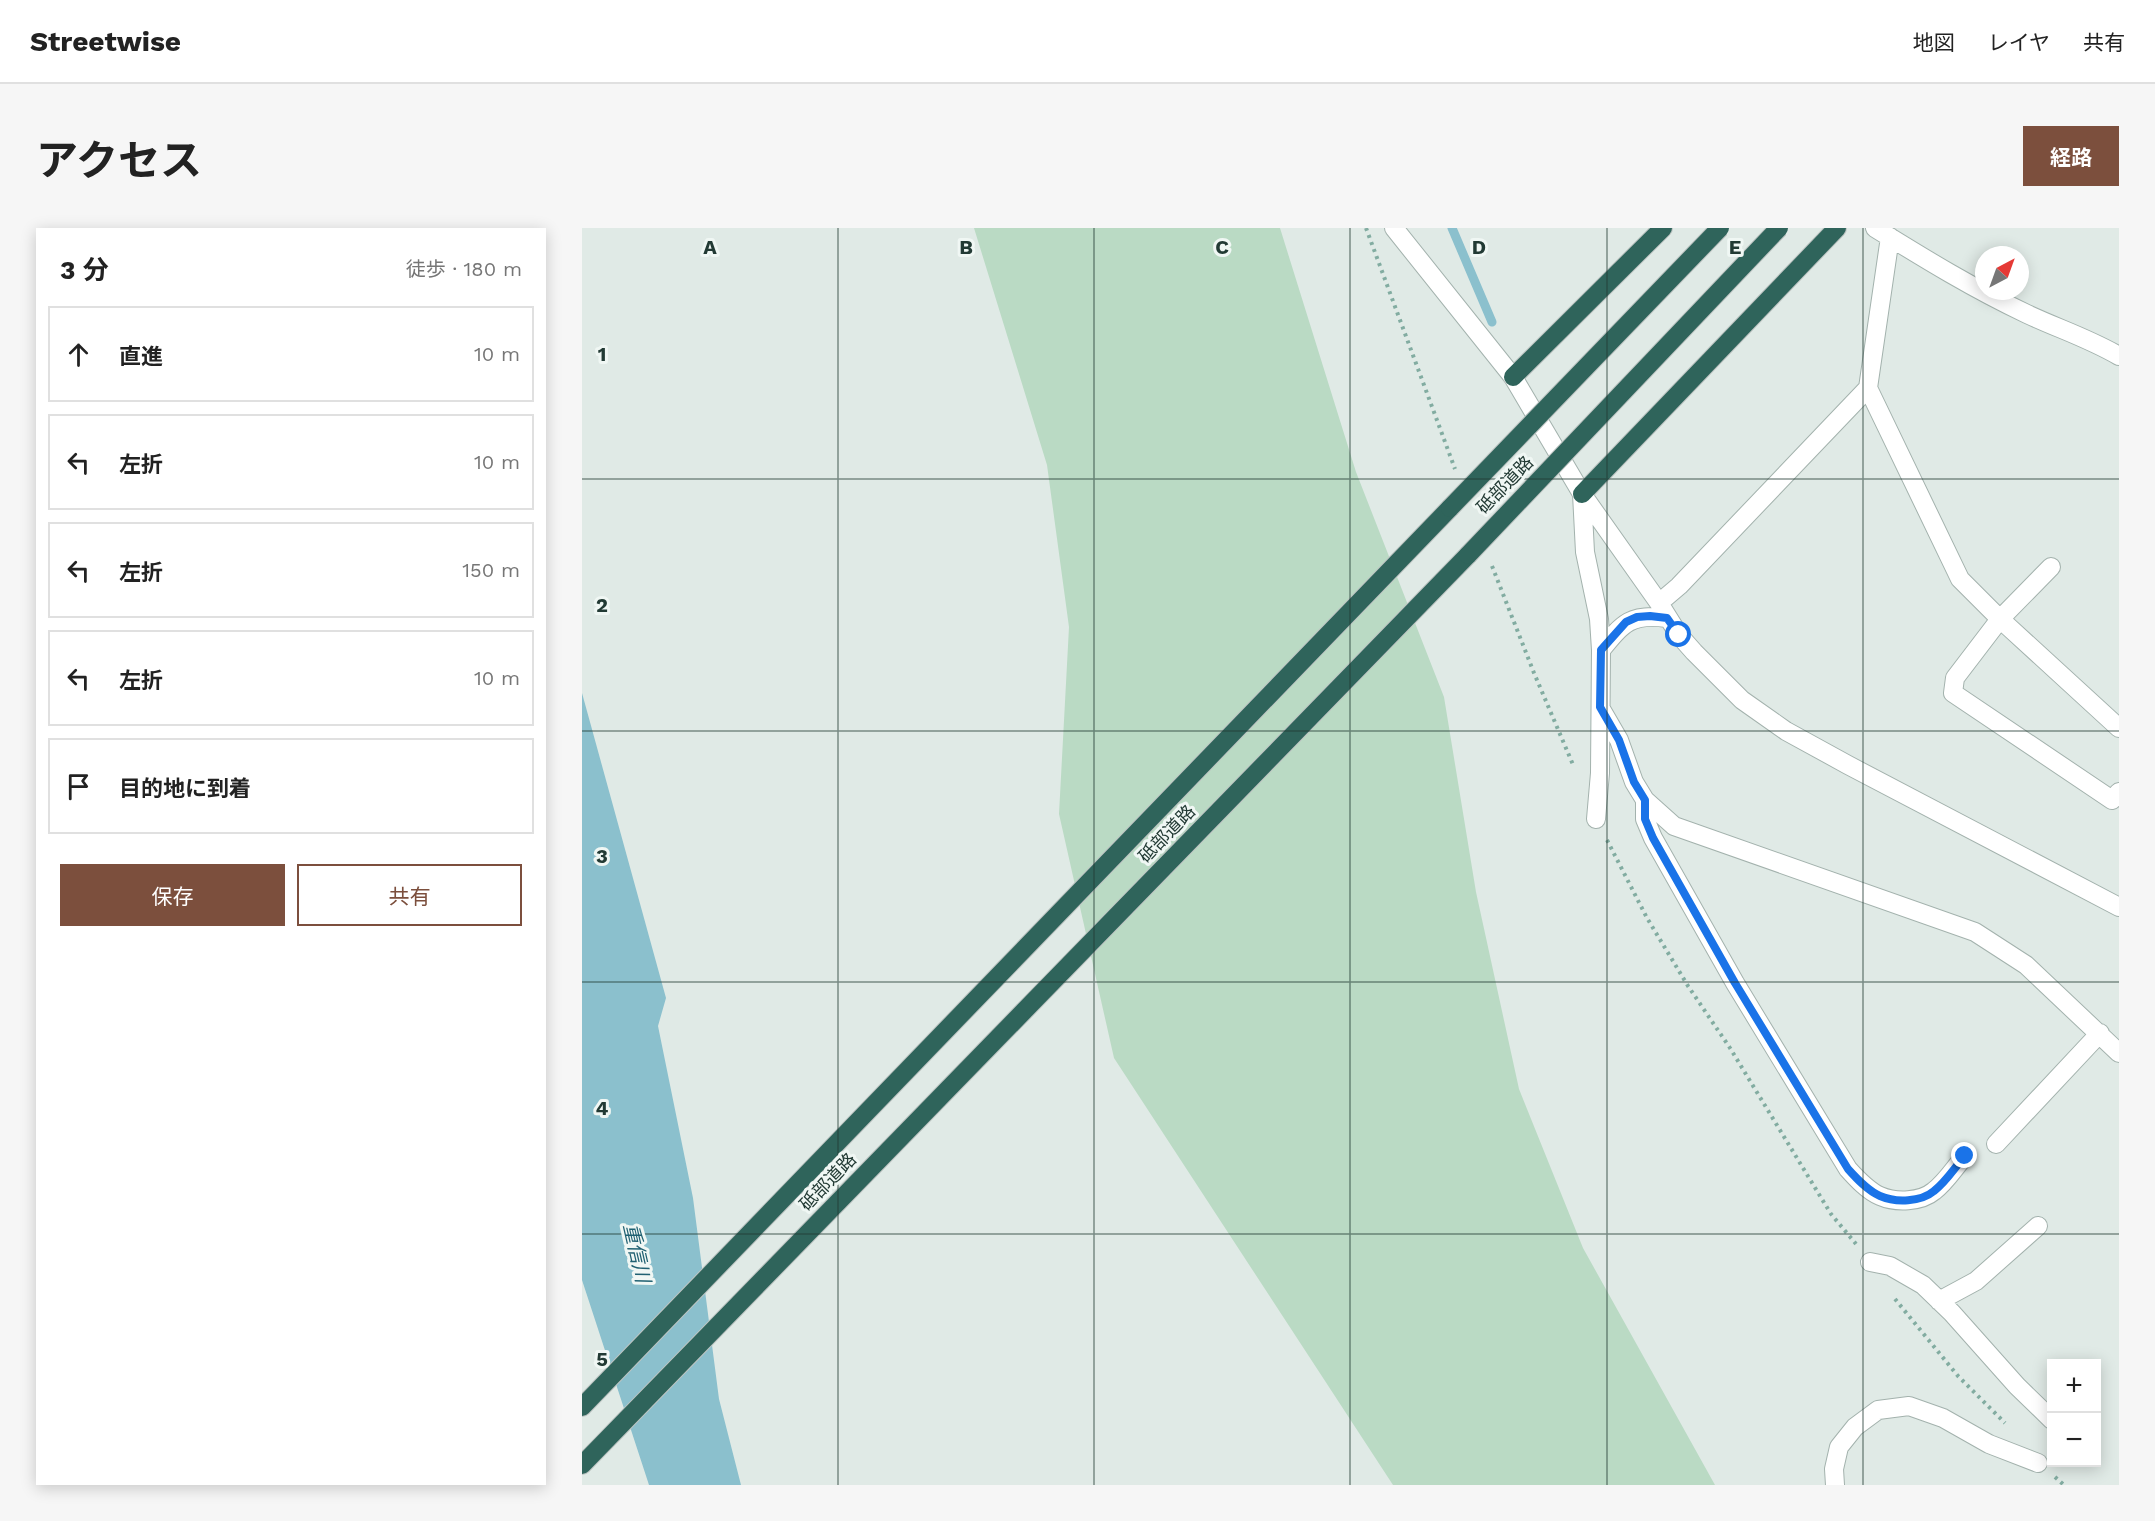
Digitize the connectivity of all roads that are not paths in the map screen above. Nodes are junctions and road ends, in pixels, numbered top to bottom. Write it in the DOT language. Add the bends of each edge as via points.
graph roads {
  1 [pos="1394,228"];
  2 [pos="1663,228"];
  3 [pos="1720,228"];
  4 [pos="1779,228"];
  5 [pos="1837,228"];
  6 [pos="1883,233"];
  7 [pos="2119,356"];
  8 [pos="1513,377"];
  9 [pos="1868,388"];
  10 [pos="1582,494"];
  11 [pos="2051,567"];
  12 [pos="1663,611"];
  13 [pos="2000,619"];
  14 [pos="1601,650"];
  15 [pos="1600,707"];
  16 [pos="2119,728"];
  17 [pos="2119,792"];
  18 [pos="1645,800"];
  19 [pos="1596,819"];
  20 [pos="2119,907"];
  21 [pos="2100,1033"];
  22 [pos="2119,1053"];
  23 [pos="1996,1144"];
  24 [pos="1965,1156"];
  25 [pos="2038,1226"];
  26 [pos="1870,1263"];
  27 [pos="1939,1301"];
  28 [pos="582,1407"];
  29 [pos="2047,1415"];
  30 [pos="2038,1463"];
  31 [pos="582,1465"];
  32 [pos="1835,1485"];
  1 -- 8 [label="street"];
  2 -- 8 [label="highway"];
  3 -- 28 [label="highway, 砥部道路, bridge"];
  4 -- 31 [label="highway, 砥部道路, bridge" via="1459,564"];
  5 -- 10 [label="highway"];
  6 -- 7 [label="street" via="1941,270"];
  6 -- 9 [label="street"];
  8 -- 10 [label="street"];
  9 -- 12 [label="street" via="1679,586"];
  9 -- 13 [label="street" via="1960,579"];
  10 -- 12 [label="street"];
  10 -- 14 [label="street" via="1585,552 1599,619"];
  11 -- 13 [label="street"];
  12 -- 14 [label="street" via="1626,622"];
  12 -- 20 [label="street" via="1694,652 1742,700 1786,731"];
  13 -- 16 [label="street"];
  13 -- 17 [label="street" via="1955,678 1953,693 2112,800"];
  14 -- 15 [label="street"];
  15 -- 18 [label="street"];
  15 -- 19 [label="street"];
  18 -- 21 [label="street" via="1674,826 1975,932 2026,965"];
  18 -- 24 [label="street" via="1645,819 1653,838 1848,1169 1881,1196 1921,1199 1934,1191"];
  21 -- 22 [label="street"];
  21 -- 23 [label="street"];
  25 -- 27 [label="street" via="1976,1281"];
  26 -- 27 [label="street" via="1890,1266 1908,1275"];
  27 -- 29 [label="street"];
  30 -- 32 [label="street" via="1909,1406 1878,1410 1855,1427 1839,1447"];
}
